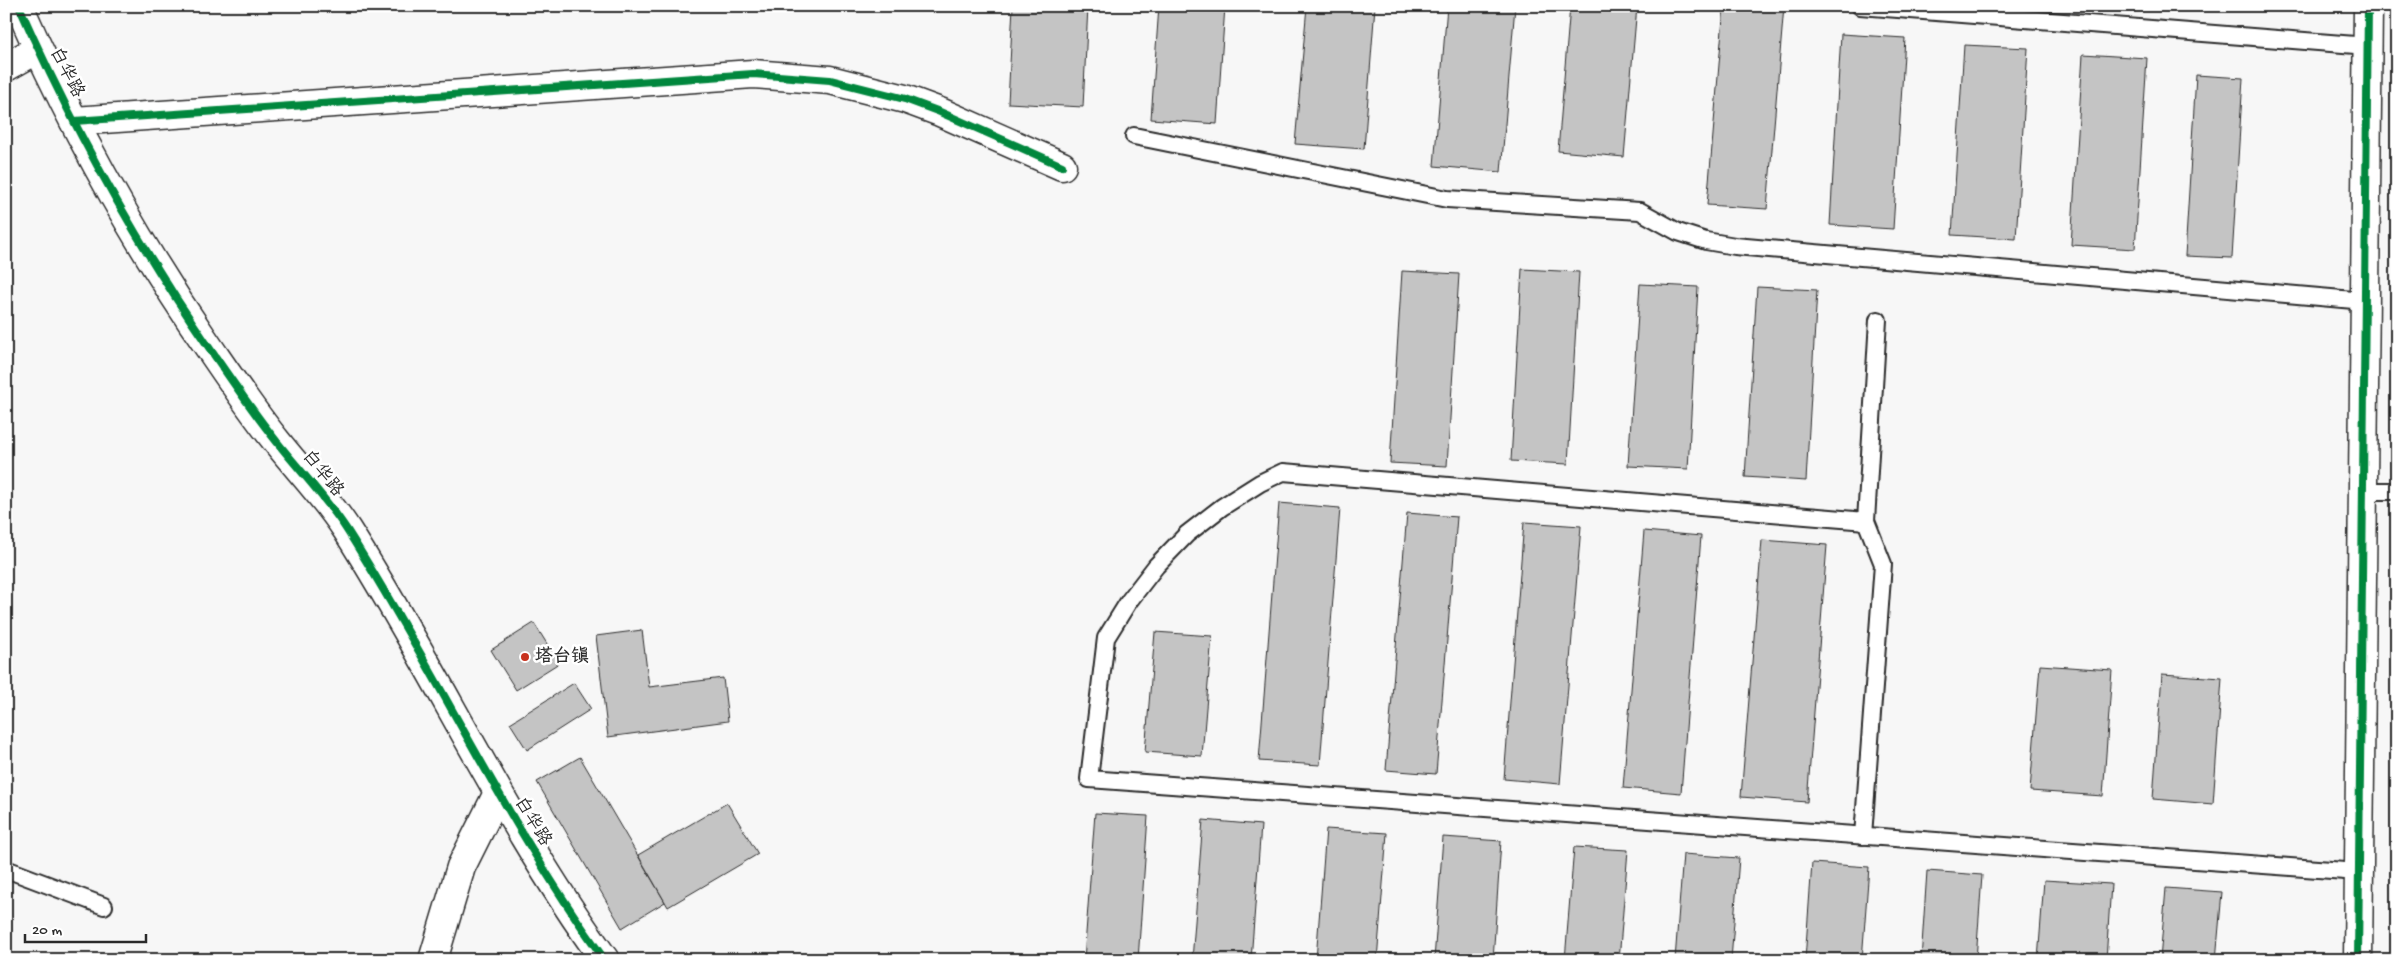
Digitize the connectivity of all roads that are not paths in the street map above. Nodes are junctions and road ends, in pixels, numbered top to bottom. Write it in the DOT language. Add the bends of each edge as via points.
graph roads {
  1 [pos="19,6"];
  2 [pos="1860,6"];
  3 [pos="2368,6"];
  4 [pos="2368,46"];
  5 [pos="38,49"];
  6 [pos="6,67"];
  7 [pos="74,121"];
  8 [pos="1134,136"];
  9 [pos="1062,166"];
  10 [pos="2365,302"];
  11 [pos="1878,320"];
  12 [pos="2363,491"];
  13 [pos="2397,491"];
  14 [pos="1866,521"];
  15 [pos="498,792"];
  16 [pos="1863,836"];
  17 [pos="6,869"];
  18 [pos="2359,872"];
  19 [pos="104,906"];
  20 [pos="433,960"];
  21 [pos="605,960"];
  22 [pos="2358,960"];
  1 -- 5 [label="street, 白华路"];
  2 -- 4 [label="lane"];
  3 -- 4 [label="street"];
  4 -- 10 [label="street"];
  5 -- 6 [label="street"];
  5 -- 7 [label="street, 白华路"];
  7 -- 9 [label="street" via="754,74 830,80 905,99"];
  7 -- 15 [label="street, 白华路" via="144,248 206,344 273,437 345,527 402,620"];
  8 -- 10 [label="lane" via="1447,199 1640,211 1678,232 1735,246"];
  10 -- 12 [label="street"];
  11 -- 14 [label="lane"];
  12 -- 13 [label="lane"];
  12 -- 18 [label="street"];
  14 -- 16 [label="lane" via="1883,564"];
  14 -- 16 [label="lane" via="1283,472 1222,507 1187,534 1129,600 1106,638 1090,779"];
  15 -- 20 [label="street" via="461,867"];
  15 -- 21 [label="street, 白华路" via="542,868"];
  16 -- 18 [label="lane"];
  17 -- 19 [label="lane"];
  18 -- 22 [label="street"];
}
